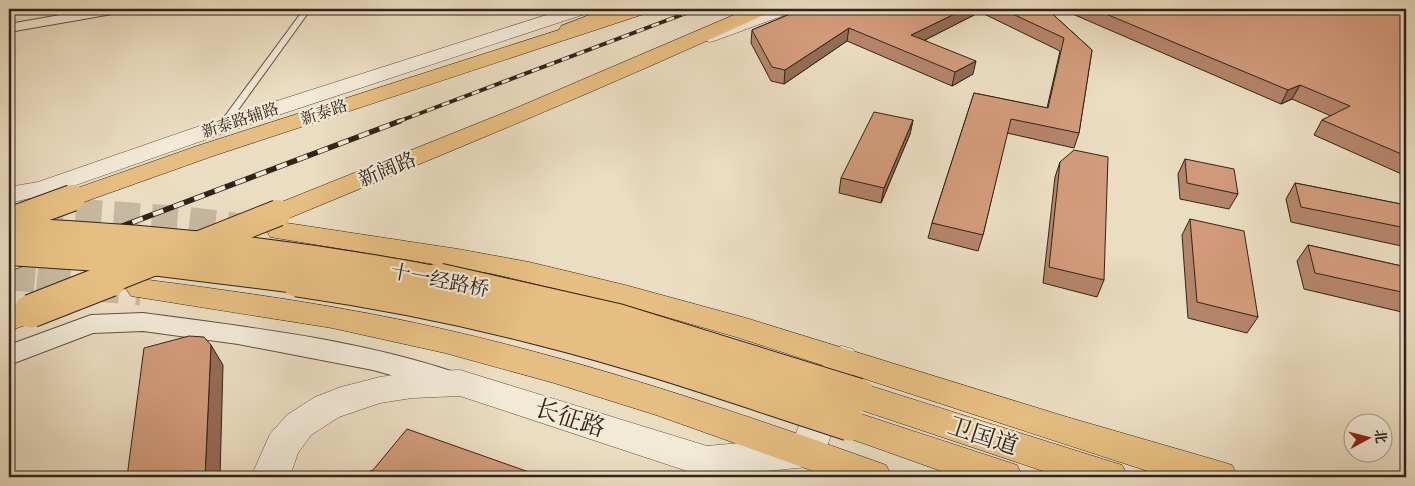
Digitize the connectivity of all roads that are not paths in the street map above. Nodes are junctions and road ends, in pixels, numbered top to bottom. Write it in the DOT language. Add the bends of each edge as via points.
graph roads {
  1 [pos="118,9"];
  2 [pos="307,9"];
  3 [pos="582,9"];
  4 [pos="620,9"];
  5 [pos="641,9"];
  6 [pos="762,9"];
  7 [pos="784,9"];
  8 [pos="9,28"];
  9 [pos="554,36"];
  10 [pos="676,48"];
  11 [pos="222,126"];
  12 [pos="10,201"];
  13 [pos="9,221"];
  14 [pos="279,222"];
  15 [pos="9,231"];
  16 [pos="9,252"];
  17 [pos="141,289"];
  18 [pos="20,315"];
  19 [pos="9,355"];
  20 [pos="842,358"];
  21 [pos="460,383"];
  22 [pos="853,410"];
  23 [pos="807,452"];
  24 [pos="274,477"];
  25 [pos="873,477"];
  26 [pos="1004,477"];
  27 [pos="1109,477"];
  28 [pos="1218,477"];
  1 -- 8 [label="street"];
  2 -- 11 [label="lane"];
  3 -- 11 [label="street, 新泰路辅路"];
  4 -- 9 [label="main road"];
  5 -- 9 [label="main road, 新泰路"];
  6 -- 10 [label="main road, 新阔路"];
  7 -- 10 [label="street"];
  9 -- 13 [label="main road, 新泰路, bridge" via="205,151"];
  10 -- 14 [label="main road, 新阔路"];
  11 -- 12 [label="street, 新泰路辅路"];
  14 -- 18 [label="main road, 新阔路, bridge"];
  14 -- 20 [label="main road" via="562,279 654,302"];
  15 -- 22 [label="main road, 十一经路桥, bridge" via="125,237 236,248 334,260 492,290 619,321"];
  16 -- 22 [label="main road, 十一经路桥, bridge" via="205,267 398,296 544,329 670,366"];
  17 -- 23 [label="main road" via="240,302 444,341 574,376"];
  19 -- 21 [label="street" via="91,324 143,322 238,335 363,358"];
  20 -- 23 [label="street"];
  20 -- 28 [label="main road" via="1045,425"];
  21 -- 23 [label="street, 长征路" via="707,462"];
  21 -- 24 [label="street, 长征路" via="380,390 327,407 299,425 283,445 273,470"];
  22 -- 26 [label="main road, 卫国道"];
  22 -- 27 [label="main road, 卫国道"];
  23 -- 25 [label="main road"];
}
